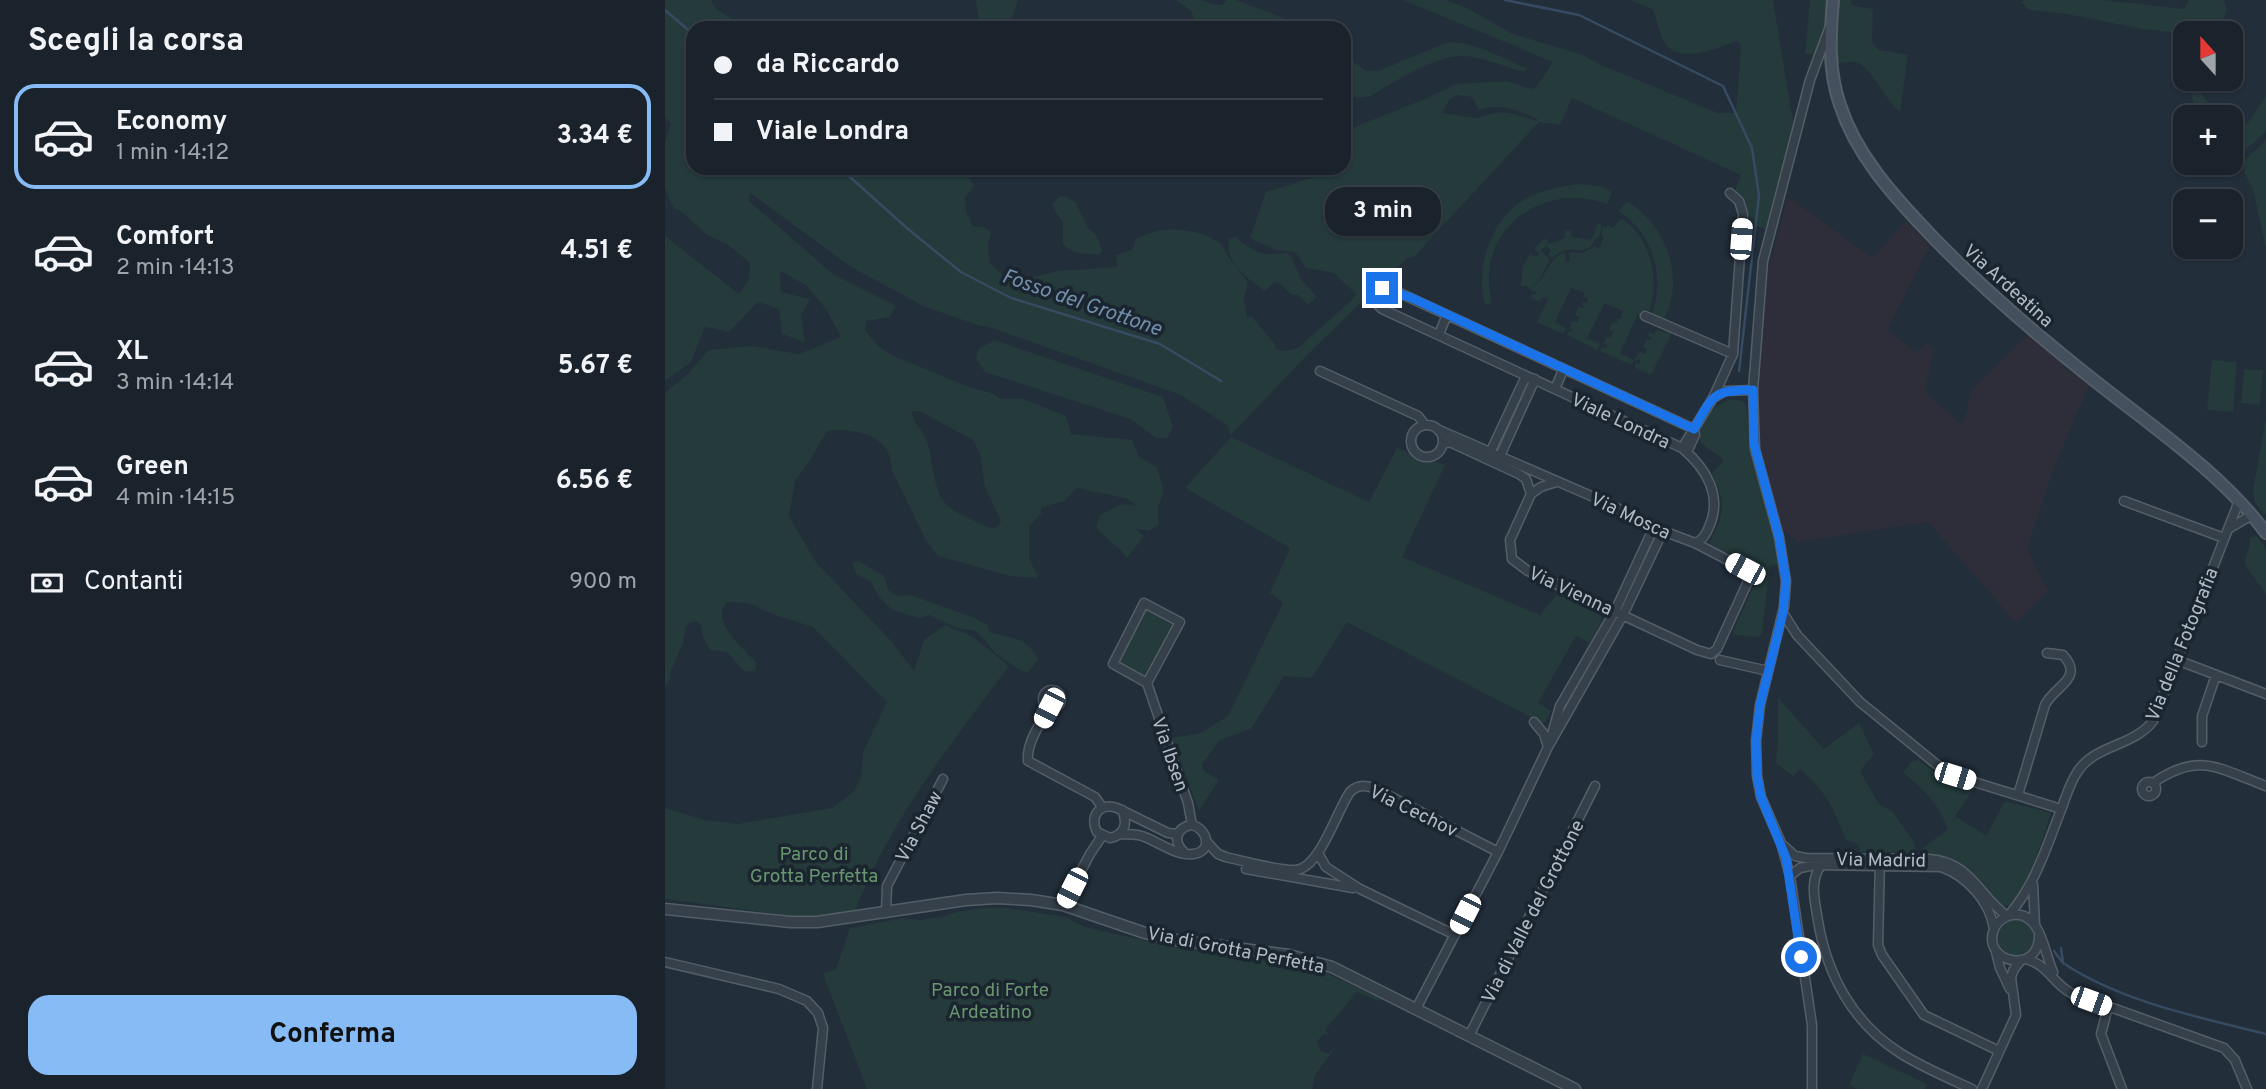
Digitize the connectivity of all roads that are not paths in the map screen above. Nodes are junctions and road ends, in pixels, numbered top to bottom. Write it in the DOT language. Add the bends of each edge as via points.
graph roads {
  1 [pos="1833,0"];
  2 [pos="1830,26"];
  3 [pos="1730,193"];
  4 [pos="1447,315"];
  5 [pos="1644,316"];
  6 [pos="1439,334"];
  7 [pos="1733,354"];
  8 [pos="1563,370"];
  9 [pos="1320,371"];
  10 [pos="1530,377"];
  11 [pos="1555,389"];
  12 [pos="1753,390"];
  13 [pos="1713,398"];
  14 [pos="1425,425"];
  15 [pos="1437,429"];
  16 [pos="1694,429"];
  17 [pos="1443,442"];
  18 [pos="1685,450"];
  19 [pos="1489,456"];
  20 [pos="1500,456"];
  21 [pos="1556,482"];
  22 [pos="1531,494"];
  23 [pos="2124,501"];
  24 [pos="2239,501"];
  25 [pos="2252,515"];
  26 [pos="1654,527"];
  27 [pos="2228,529"];
  28 [pos="1663,531"];
  29 [pos="2266,533"];
  30 [pos="2224,538"];
  31 [pos="1695,542"];
  32 [pos="1619,613"];
  33 [pos="1783,613"];
  34 [pos="1719,647"];
  35 [pos="2047,653"];
  36 [pos="1720,660"];
  37 [pos="2177,660"];
  38 [pos="1768,671"];
  39 [pos="2216,675"];
  40 [pos="1147,683"];
  41 [pos="2266,694"];
  42 [pos="1049,708"];
  43 [pos="1534,722"];
  44 [pos="2202,742"];
  45 [pos="1548,747"];
  46 [pos="943,779"];
  47 [pos="2153,783"];
  48 [pos="1595,786"];
  49 [pos="2266,786"];
  50 [pos="2018,796"];
  51 [pos="1103,807"];
  52 [pos="2061,809"];
  53 [pos="1122,810"];
  54 [pos="1192,825"];
  55 [pos="1120,834"];
  56 [pos="1177,834"];
  57 [pos="1102,836"];
  58 [pos="1206,841"];
  59 [pos="1781,843"];
  60 [pos="1184,852"];
  61 [pos="1498,852"];
  62 [pos="1318,853"];
  63 [pos="1859,862"];
  64 [pos="1880,862"];
  65 [pos="1821,865"];
  66 [pos="1262,868"];
  67 [pos="1246,869"];
  68 [pos="1790,876"];
  69 [pos="2035,878"];
  70 [pos="1360,889"];
  71 [pos="1063,905"];
  72 [pos="665,909"];
  73 [pos="886,912"];
  74 [pos="2008,916"];
  75 [pos="1994,929"];
  76 [pos="2037,929"];
  77 [pos="1455,935"];
  78 [pos="1995,949"];
  79 [pos="2024,959"];
  80 [pos="665,962"];
  81 [pos="2057,981"];
  82 [pos="2011,991"];
  83 [pos="2108,1007"];
  84 [pos="1416,1009"];
  85 [pos="1469,1036"];
  86 [pos="1999,1051"];
  87 [pos="817,1089"];
  88 [pos="1575,1089"];
  89 [pos="1812,1089"];
  90 [pos="1972,1089"];
  91 [pos="1982,1089"];
  92 [pos="2122,1089"];
  93 [pos="2247,1089"];
  1 -- 2 [label="main road, Via Ardeatina"];
  2 -- 12 [label="street" via="1810,80 1763,261"];
  2 -- 24 [label="main road, Via Ardeatina" via="1834,83 1853,137 1912,215 2008,310 2170,439"];
  3 -- 7 [label="street" via="1740,202 1743,214"];
  4 -- 6 [label="street"];
  4 -- 6 [label="street, Viale Londra" via="1391,289 1374,294 1378,307"];
  4 -- 8 [label="street, Viale Londra"];
  5 -- 7 [label="street"];
  6 -- 10 [label="street, Viale Londra"];
  7 -- 13 [label="street"];
  8 -- 11 [label="street, Viale Londra"];
  8 -- 16 [label="street, Viale Londra"];
  9 -- 14 [label="street" via="1418,416"];
  10 -- 11 [label="street, Viale Londra"];
  10 -- 19 [label="street"];
  10 -- 20 [label="street"];
  11 -- 18 [label="street, Viale Londra"];
  12 -- 13 [label="street" via="1725,391"];
  12 -- 33 [label="street" via="1756,456 1785,568"];
  13 -- 16 [label="street"];
  14 -- 15 [label="street"];
  14 -- 17 [label="street" via="1412,434 1416,452 1431,456"];
  15 -- 17 [label="street"];
  15 -- 19 [label="street, Via Mosca"];
  16 -- 18 [label="street"];
  17 -- 19 [label="street, Via Mosca"];
  18 -- 31 [label="street" via="1714,493 1710,525"];
  19 -- 20 [label="street, Via Mosca"];
  19 -- 22 [label="street, Via Mosca" via="1526,479"];
  20 -- 21 [label="street, Via Mosca"];
  21 -- 22 [label="street"];
  21 -- 26 [label="street, Via Mosca"];
  22 -- 32 [label="street, Via Vienna" via="1510,540 1512,559 1528,571"];
  23 -- 30 [label="street"];
  24 -- 25 [label="main road, Via Ardeatina"];
  24 -- 27 [label="street, Via della Fotografia"];
  25 -- 27 [label="street"];
  25 -- 29 [label="main road, Via Ardeatina"];
  26 -- 28 [label="street, Via Mosca"];
  26 -- 32 [label="street"];
  27 -- 30 [label="street, Via della Fotografia"];
  28 -- 31 [label="street, Via Mosca"];
  28 -- 32 [label="street"];
  30 -- 37 [label="street, Via della Fotografia"];
  31 -- 34 [label="street, Via Mosca" via="1745,569 1750,577"];
  32 -- 34 [label="street, Via Vienna" via="1707,654"];
  32 -- 45 [label="street" via="1560,706"];
  33 -- 38 [label="street"];
  33 -- 50 [label="street" via="1797,635 1860,702 1937,765 1955,776"];
  35 -- 50 [label="street" via="2063,655 2070,675 2045,705"];
  36 -- 38 [label="street"];
  37 -- 39 [label="street"];
  37 -- 52 [label="street, Via della Fotografia" via="2150,725 2082,766"];
  38 -- 59 [label="street" via="1756,732 1756,767 1759,791"];
  39 -- 41 [label="street"];
  39 -- 44 [label="street" via="2202,716"];
  40 -- 40 [label="street" via="1180,622 1144,603 1113,664"];
  40 -- 54 [label="street, Via Ibsen"];
  42 -- 51 [label="street" via="1031,743 1028,761 1095,797"];
  43 -- 45 [label="street"];
  45 -- 61 [label="street"];
  46 -- 73 [label="street, Via Shaw" via="887,886"];
  47 -- 49 [label="street" via="2201,764"];
  48 -- 85 [label="street, Via di Valle del Grottone"];
  50 -- 52 [label="street"];
  51 -- 53 [label="street"];
  51 -- 57 [label="street" via="1094,820"];
  52 -- 69 [label="street, Via della Fotografia"];
  53 -- 55 [label="street" via="1126,820"];
  53 -- 56 [label="street"];
  54 -- 56 [label="street"];
  54 -- 58 [label="street" via="1204,832"];
  55 -- 57 [label="street"];
  55 -- 60 [label="street" via="1143,836"];
  56 -- 60 [label="street"];
  57 -- 71 [label="street"];
  58 -- 60 [label="street" via="1197,853"];
  58 -- 66 [label="street" via="1221,856"];
  59 -- 63 [label="street, Via Madrid" via="1801,858"];
  59 -- 68 [label="street"];
  61 -- 62 [label="street, Via Cechov" via="1361,785 1347,796"];
  61 -- 77 [label="street"];
  62 -- 66 [label="street" via="1298,870"];
  62 -- 70 [label="street" via="1326,867"];
  63 -- 64 [label="street, Via Madrid"];
  63 -- 65 [label="street, Via Madrid"];
  64 -- 74 [label="street, Via Madrid" via="1929,859 1951,864 1968,874"];
  64 -- 75 [label="street, Via Madrid" via="1952,872 1984,904"];
  64 -- 86 [label="street" via="1878,945 1882,956 1924,1015"];
  65 -- 68 [label="street, Via Madrid" via="1804,866"];
  65 -- 90 [label="street" via="1814,879 1819,926 1829,966 1846,1000 1898,1052"];
  66 -- 67 [label="street"];
  66 -- 70 [label="street"];
  68 -- 89 [label="street" via="1812,1025"];
  69 -- 74 [label="street, Via della Fotografia"];
  69 -- 76 [label="street, Via della Fotografia" via="2032,896"];
  70 -- 77 [label="street"];
  71 -- 73 [label="street, Via di Grotta Perfetta" via="986,898"];
  71 -- 84 [label="street, Via di Grotta Perfetta" via="1158,936 1313,961"];
  72 -- 73 [label="street, Via di Grotta Perfetta" via="801,922"];
  74 -- 75 [label="street"];
  74 -- 76 [label="street" via="2022,915"];
  75 -- 78 [label="street"];
  76 -- 79 [label="street" via="2037,948"];
  76 -- 81 [label="street, Via della Fotografia"];
  77 -- 84 [label="street"];
  78 -- 79 [label="street" via="2007,959"];
  78 -- 82 [label="street"];
  79 -- 81 [label="street" via="2043,965"];
  79 -- 82 [label="street" via="2012,973"];
  80 -- 87 [label="street" via="779,989 807,1001 823,1028"];
  81 -- 83 [label="street" via="2071,993"];
  82 -- 86 [label="street" via="2016,1015"];
  83 -- 92 [label="street" via="2101,1034"];
  83 -- 93 [label="street" via="2224,1048 2235,1060"];
  84 -- 85 [label="street, Via di Grotta Perfetta"];
  85 -- 88 [label="street, Via di Grotta Perfetta"];
  86 -- 91 [label="street"];
}
